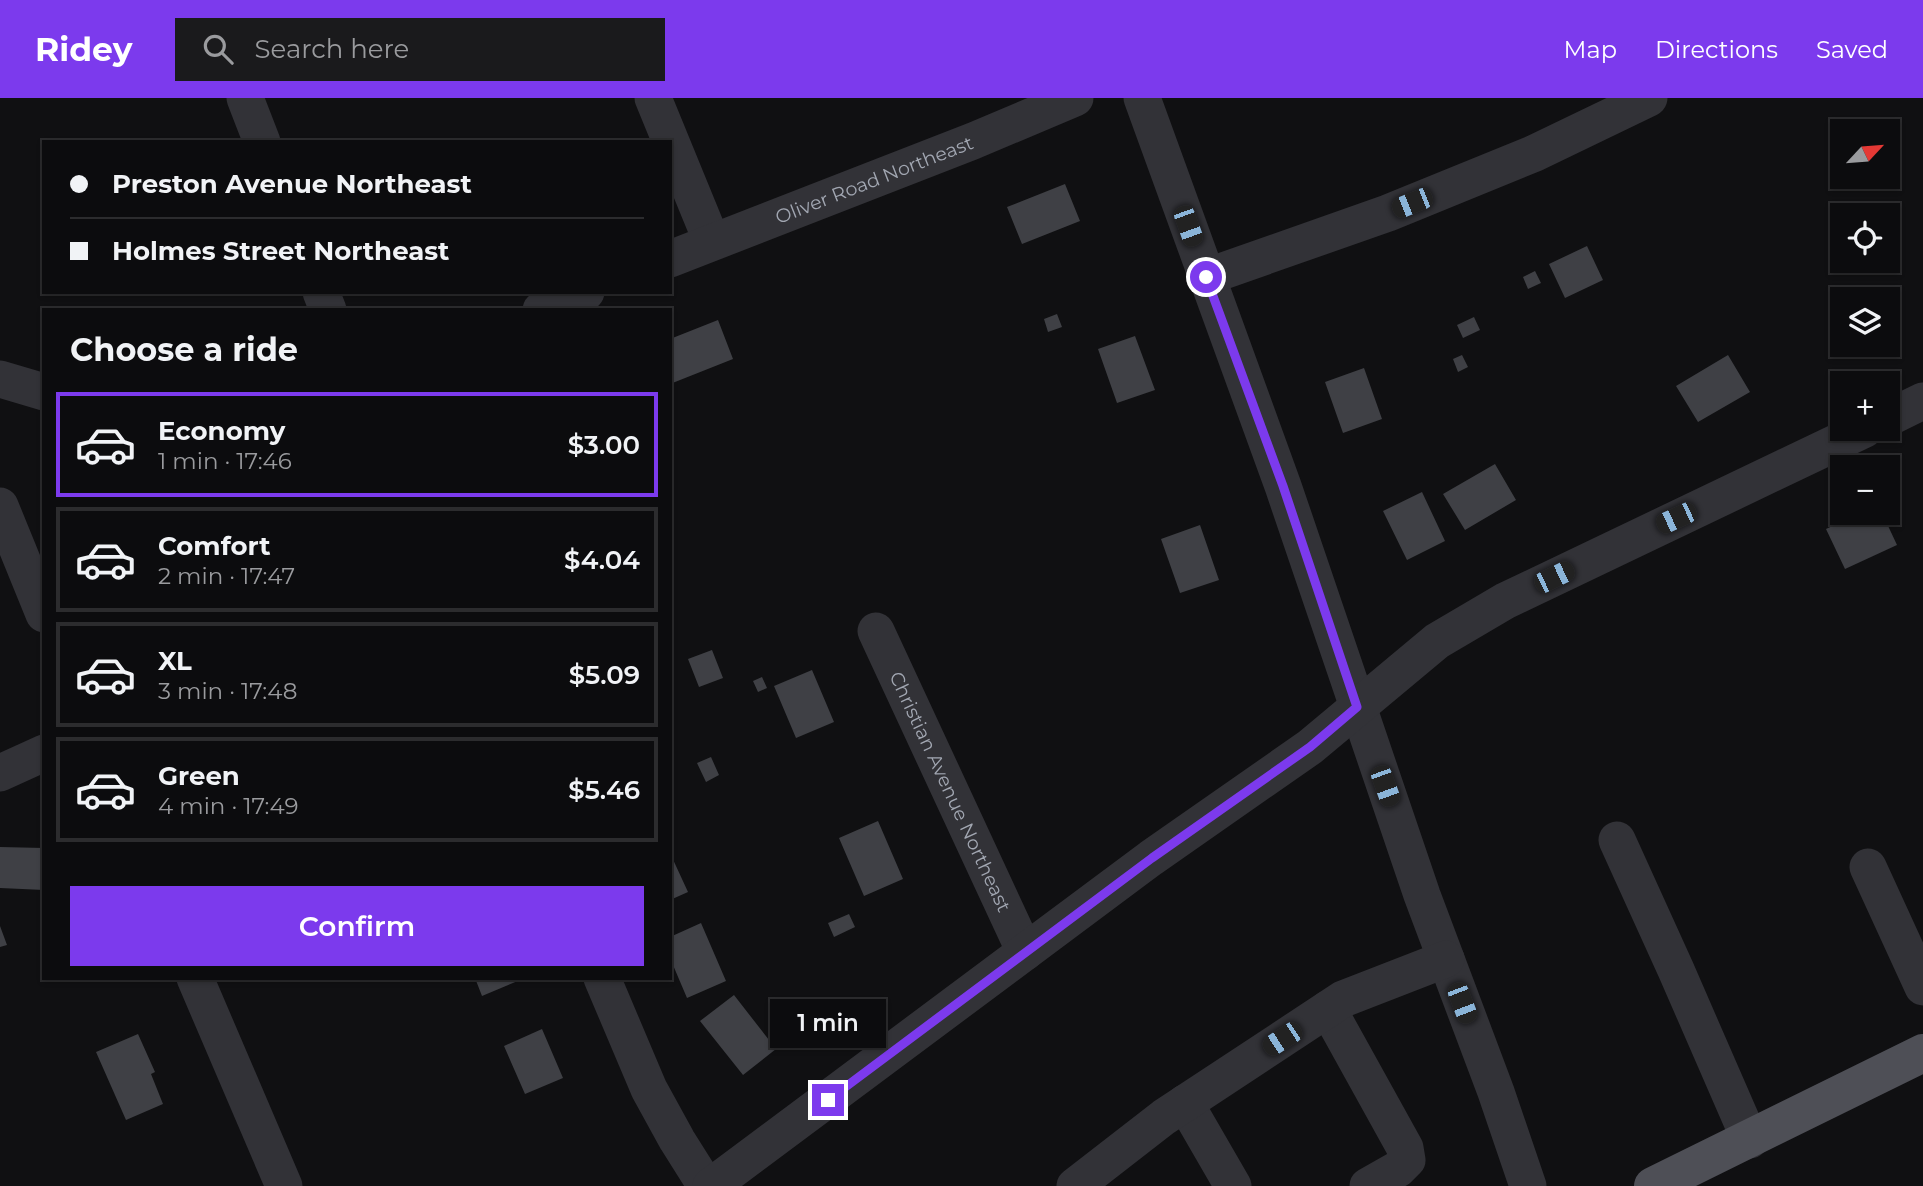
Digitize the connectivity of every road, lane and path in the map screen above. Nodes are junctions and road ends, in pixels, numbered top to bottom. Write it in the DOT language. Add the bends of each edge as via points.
graph roads {
  1 [pos="245,98"];
  2 [pos="653,98"];
  3 [pos="1075,98"];
  4 [pos="1142,98"];
  5 [pos="1649,98"];
  6 [pos="261,140"];
  7 [pos="670,140"];
  8 [pos="672,144"];
  9 [pos="712,242"];
  10 [pos="672,258"];
  11 [pos="1206,277"];
  12 [pos="581,294"];
  13 [pos="546,308"];
  14 [pos="0,379"];
  15 [pos="42,391"];
  16 [pos="1923,401"];
  17 [pos="1900,412"];
  18 [pos="1840,441"];
  19 [pos="0,506"];
  20 [pos="42,609"];
  21 [pos="876,631"];
  22 [pos="1357,707"];
  23 [pos="42,754"];
  24 [pos="0,773"];
  25 [pos="1617,840"];
  26 [pos="1868,867"];
  27 [pos="1025,952"];
  28 [pos="1446,959"];
  29 [pos="196,980"];
  30 [pos="603,980"];
  31 [pos="1923,987"];
  32 [pos="1328,1009"];
  33 [pos="1923,1053"];
  34 [pos="1185,1103"];
  35 [pos="1750,1140"];
  36 [pos="284,1186"];
  37 [pos="709,1186"];
  38 [pos="1074,1186"];
  39 [pos="1233,1186"];
  40 [pos="1368,1186"];
  41 [pos="1528,1186"];
  42 [pos="1653,1186"];
  1 -- 6 [label="street"];
  2 -- 7 [label="street"];
  3 -- 9 [label="street, Oliver Road Northeast"];
  4 -- 11 [label="street"];
  5 -- 11 [label="street" via="1388,213"];
  8 -- 9 [label="street"];
  9 -- 10 [label="street, Oliver Road Northeast"];
  11 -- 22 [label="street"];
  12 -- 13 [label="street"];
  14 -- 15 [label="street"];
  16 -- 17 [label="street"];
  18 -- 22 [label="street" via="1505,601 1437,641"];
  19 -- 20 [label="street"];
  21 -- 27 [label="street, Christian Avenue Northeast"];
  22 -- 27 [label="street" via="1310,747"];
  22 -- 28 [label="street"];
  23 -- 24 [label="street"];
  25 -- 35 [label="street"];
  26 -- 31 [label="street"];
  27 -- 37 [label="street"];
  28 -- 32 [label="street"];
  28 -- 41 [label="street"];
  29 -- 36 [label="street"];
  30 -- 37 [label="street" via="649,1089"];
  32 -- 34 [label="street"];
  32 -- 40 [label="street" via="1405,1148 1407,1160"];
  33 -- 35 [label="main road"];
  34 -- 38 [label="street"];
  34 -- 39 [label="street"];
  35 -- 42 [label="main road"];
}
